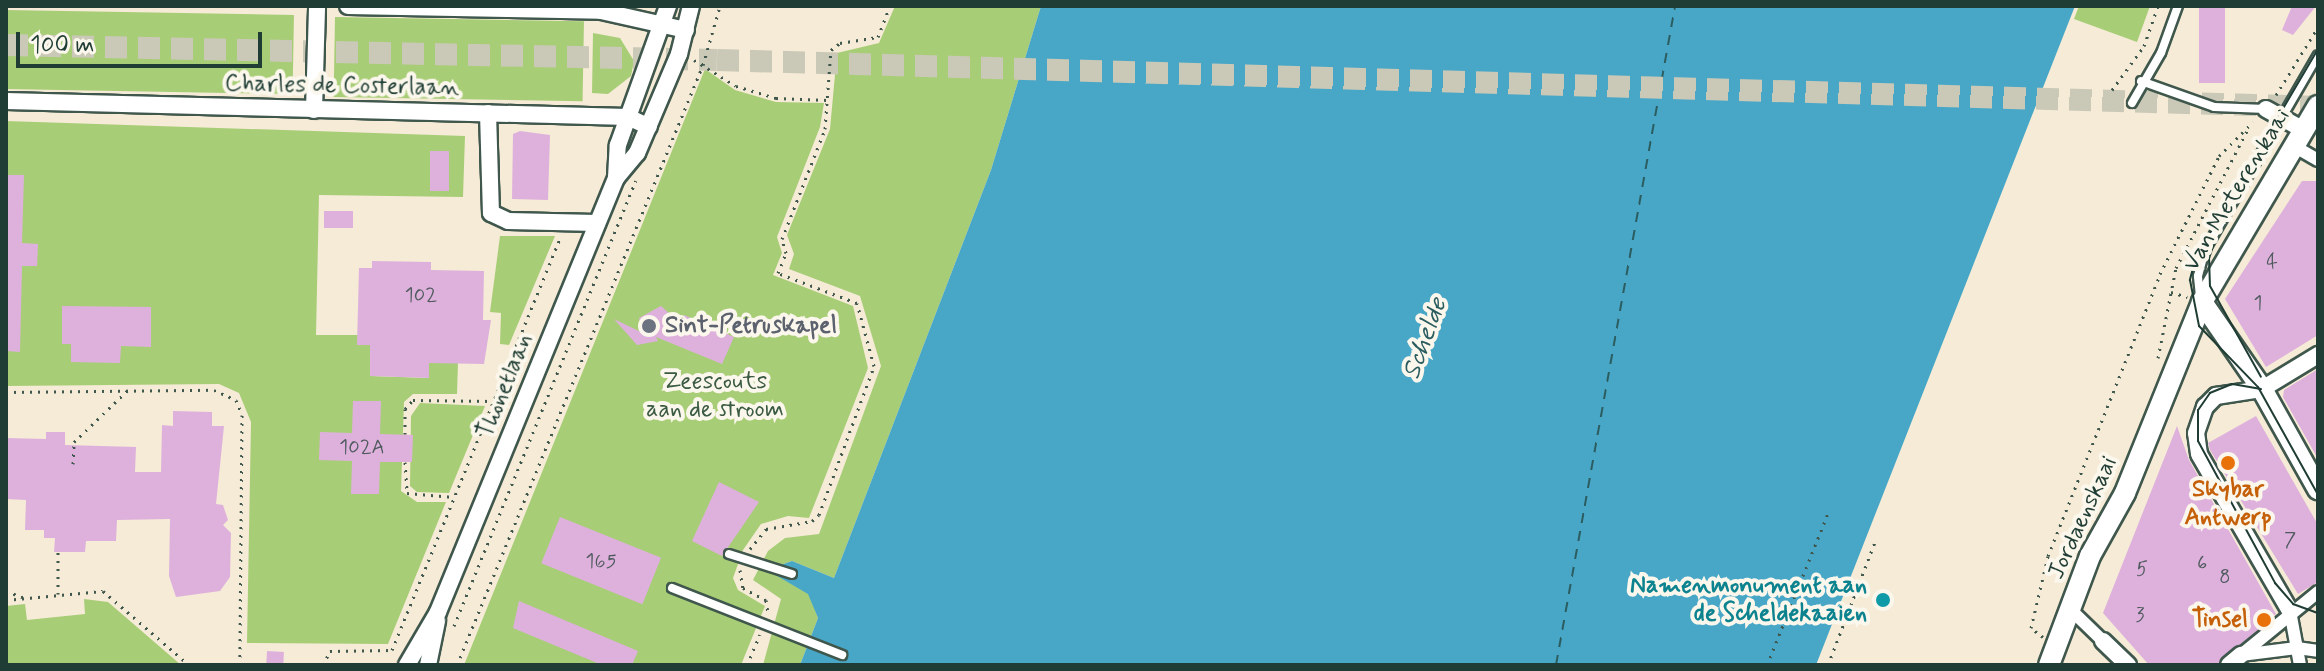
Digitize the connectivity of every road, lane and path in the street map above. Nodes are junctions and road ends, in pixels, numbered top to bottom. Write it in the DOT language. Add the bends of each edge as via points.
graph roads {
  1 [pos="317,6"];
  2 [pos="348,6"];
  3 [pos="668,6"];
  4 [pos="691,6"];
  5 [pos="720,6"];
  6 [pos="890,6"];
  7 [pos="2158,6"];
  8 [pos="2178,6"];
  9 [pos="602,9"];
  10 [pos="663,23"];
  11 [pos="2318,27"];
  12 [pos="686,30"];
  13 [pos="679,54"];
  14 [pos="2318,55"];
  15 [pos="703,65"];
  16 [pos="2141,81"];
  17 [pos="2112,90"];
  18 [pos="828,100"];
  19 [pos="6,101"];
  20 [pos="2132,103"];
  21 [pos="2318,106"];
  22 [pos="314,110"];
  23 [pos="488,113"];
  24 [pos="2273,113"];
  25 [pos="628,117"];
  26 [pos="649,127"];
  27 [pos="2304,135"];
  28 [pos="2318,160"];
  29 [pos="640,172"];
  30 [pos="616,178"];
  31 [pos="567,222"];
  32 [pos="597,223"];
  33 [pos="2203,301"];
  34 [pos="2318,355"];
  35 [pos="2156,365"];
  36 [pos="2262,389"];
  37 [pos="127,391"];
  38 [pos="6,392"];
  39 [pos="2166,394"];
  40 [pos="494,401"];
  41 [pos="405,434"];
  42 [pos="405,462"];
  43 [pos="73,464"];
  44 [pos="2318,489"];
  45 [pos="454,497"];
  46 [pos="1829,511"];
  47 [pos="1876,539"];
  48 [pos="58,552"];
  49 [pos="729,554"];
  50 [pos="744,559"];
  51 [pos="792,574"];
  52 [pos="672,588"];
  53 [pos="6,591"];
  54 [pos="2318,592"];
  55 [pos="58,594"];
  56 [pos="26,599"];
  57 [pos="6,600"];
  58 [pos="2070,609"];
  59 [pos="2290,611"];
  60 [pos="438,612"];
  61 [pos="764,625"];
  62 [pos="449,639"];
  63 [pos="2103,641"];
  64 [pos="2297,648"];
  65 [pos="2318,651"];
  66 [pos="842,655"];
  67 [pos="2052,656"];
  68 [pos="2235,660"];
  69 [pos="189,665"];
  70 [pos="240,665"];
  71 [pos="323,665"];
  72 [pos="407,665"];
  73 [pos="428,665"];
  74 [pos="457,665"];
  75 [pos="747,665"];
  76 [pos="1767,665"];
  77 [pos="1828,665"];
  78 [pos="2128,665"];
  79 [pos="2300,665"];
  1 -- 22 [label="street"];
  2 -- 9 [label="street"];
  3 -- 10 [label="street, Thonetlaan"];
  4 -- 12 [label="street, Thonetlaan"];
  5 -- 15 [label="path"];
  6 -- 18 [label="path" via="878,37 840,43 831,50"];
  7 -- 17 [label="path" via="2144,46"];
  8 -- 16 [label="lane" via="2161,53"];
  9 -- 10 [label="street"];
  10 -- 12 [label="street"];
  10 -- 25 [label="street, Thonetlaan"];
  11 -- 24 [label="path"];
  12 -- 13 [label="street, Thonetlaan"];
  13 -- 15 [label="path"];
  13 -- 26 [label="street, Thonetlaan"];
  14 -- 24 [label="lane"];
  15 -- 18 [label="path" via="736,86 776,98"];
  15 -- 74 [label="path"];
  16 -- 20 [label="lane"];
  16 -- 24 [label="lane" via="2214,107"];
  18 -- 50 [label="path" via="825,129 782,239 786,253 778,273 857,303 874,366 819,515 812,521 766,529"];
  19 -- 22 [label="street, Charles de Costerlaan"];
  21 -- 27 [label="street, Van Meterenkaai"];
  22 -- 23 [label="street, Charles de Costerlaan"];
  23 -- 25 [label="street, Charles de Costerlaan"];
  23 -- 31 [label="street" via="486,194 491,213 508,221"];
  24 -- 27 [label="street"];
  24 -- 33 [label="lane" via="2205,250 2198,276"];
  25 -- 26 [label="street"];
  25 -- 30 [label="street, Thonetlaan" via="618,145"];
  26 -- 30 [label="street, Thonetlaan" via="637,153"];
  27 -- 28 [label="street"];
  27 -- 33 [label="street, Van Meterenkaai"];
  29 -- 62 [label="path"];
  30 -- 32 [label="street, Thonetlaan"];
  31 -- 32 [label="street"];
  31 -- 40 [label="path"];
  32 -- 60 [label="street, Thonetlaan"];
  33 -- 36 [label="street"];
  33 -- 39 [label="street, Van Meterenkaai"];
  34 -- 36 [label="street"];
  35 -- 67 [label="path" via="2176,268 2252,122 2219,156 2185,218 2048,556 2031,628"];
  36 -- 44 [label="street"];
  36 -- 59 [label="street" via="2230,390 2209,401 2199,422 2197,447 2267,580"];
  37 -- 38 [label="path"];
  37 -- 43 [label="path" via="74,442"];
  37 -- 70 [label="path" via="214,390 229,394 240,407"];
  39 -- 58 [label="street, Jordaenskaai"];
  40 -- 41 [label="path" via="413,400 405,409"];
  40 -- 45 [label="path"];
  42 -- 45 [label="path" via="407,493"];
  45 -- 71 [label="path" via="392,650 330,651"];
  46 -- 76 [label="path"];
  47 -- 77 [label="path"];
  48 -- 55 [label="path"];
  49 -- 50 [label="lane"];
  50 -- 51 [label="lane"];
  50 -- 61 [label="path" via="739,575 743,588 770,604"];
  52 -- 61 [label="lane"];
  53 -- 56 [label="path"];
  54 -- 59 [label="street"];
  55 -- 56 [label="path"];
  55 -- 69 [label="path" via="103,591"];
  56 -- 57 [label="path"];
  58 -- 63 [label="street"];
  58 -- 67 [label="street, Jordaenskaai"];
  59 -- 64 [label="street"];
  59 -- 68 [label="street"];
  60 -- 72 [label="street, Thonetlaan"];
  60 -- 73 [label="street, Thonetlaan"];
  61 -- 66 [label="lane"];
  61 -- 75 [label="path"];
  63 -- 78 [label="street"];
  64 -- 65 [label="street"];
  64 -- 68 [label="street"];
  64 -- 79 [label="street"];
}
